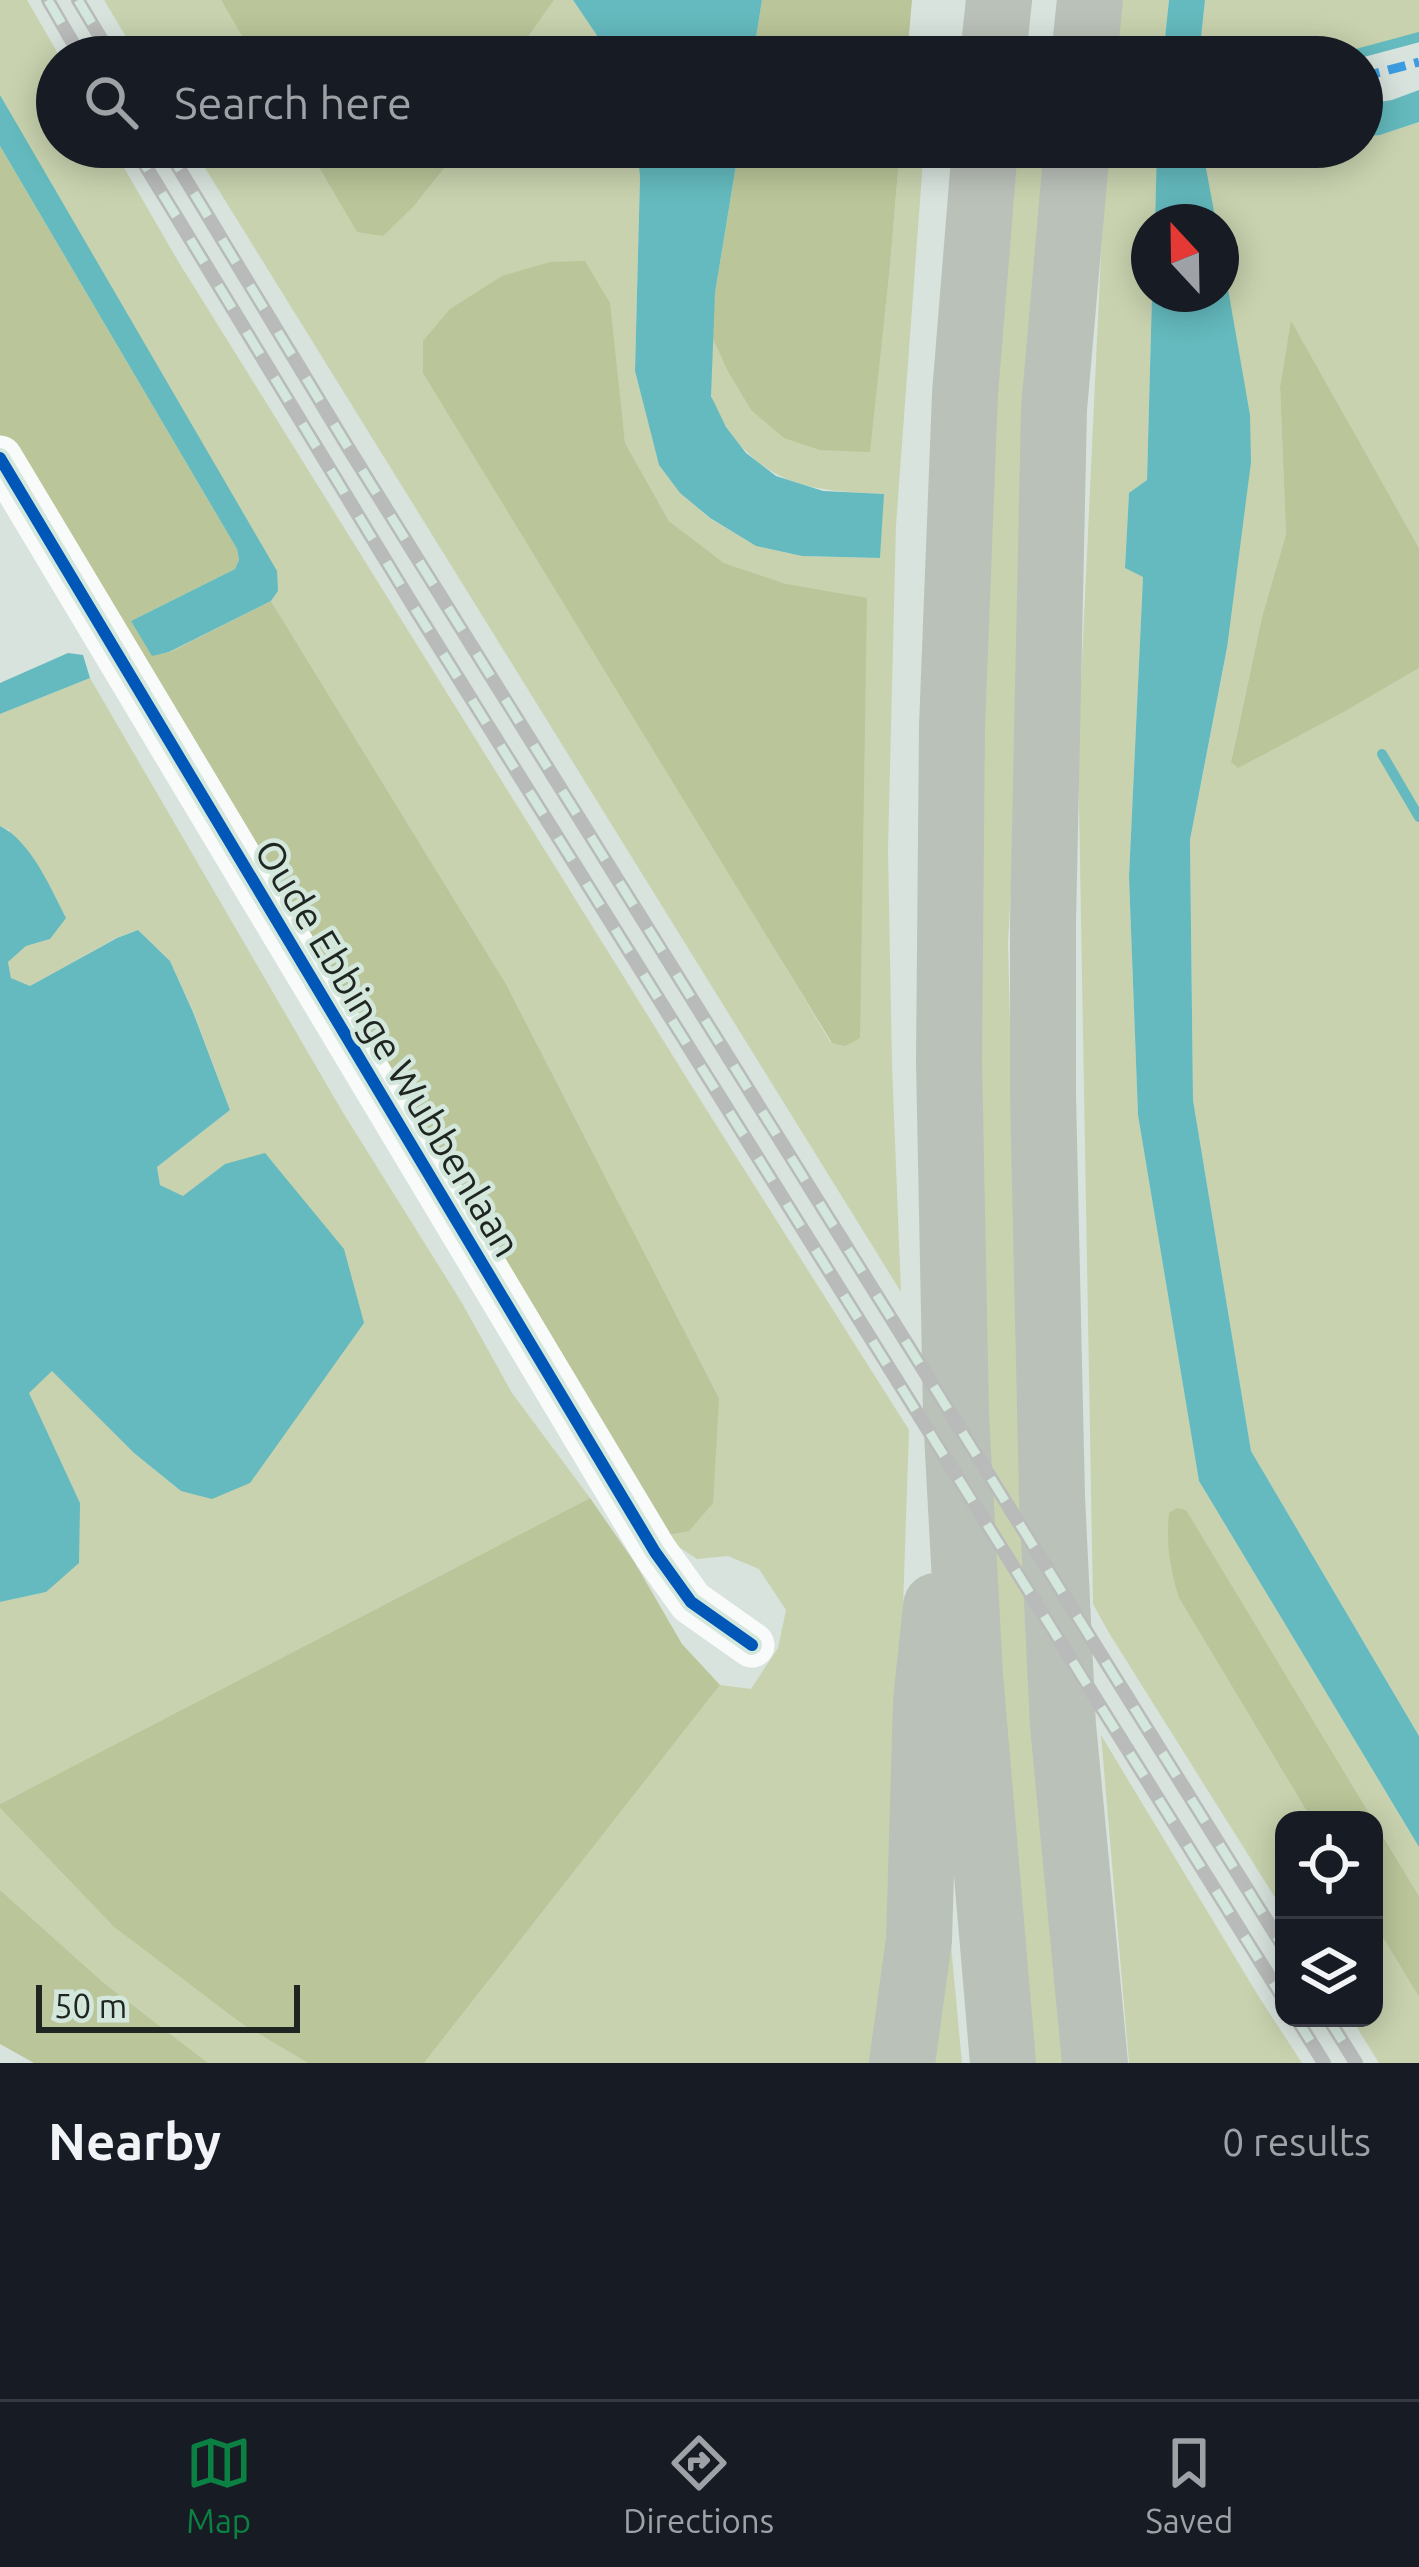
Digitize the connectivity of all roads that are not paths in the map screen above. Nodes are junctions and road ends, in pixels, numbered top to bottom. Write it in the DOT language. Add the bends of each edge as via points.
graph roads {
  1 [pos="999,0"];
  2 [pos="1090,0"];
  3 [pos="995,36"];
  4 [pos="1086,36"];
  5 [pos="983,168"];
  6 [pos="1074,168"];
  7 [pos="0,458"];
  8 [pos="956,1414"];
  9 [pos="752,1646"];
  10 [pos="902,2063"];
  11 [pos="1003,2063"];
  12 [pos="1095,2063"];
  1 -- 3 [label="highway"];
  2 -- 4 [label="highway"];
  5 -- 8 [label="highway" via="964,394 952,726"];
  6 -- 12 [label="highway" via="1054,409 1043,1095 1063,1724"];
  7 -- 9 [label="street, Oude Ebbinge Wubbenlaan" via="655,1552 691,1602"];
  8 -- 10 [label="highway" via="926,1702 919,1940"];
  8 -- 11 [label="highway"];
}
